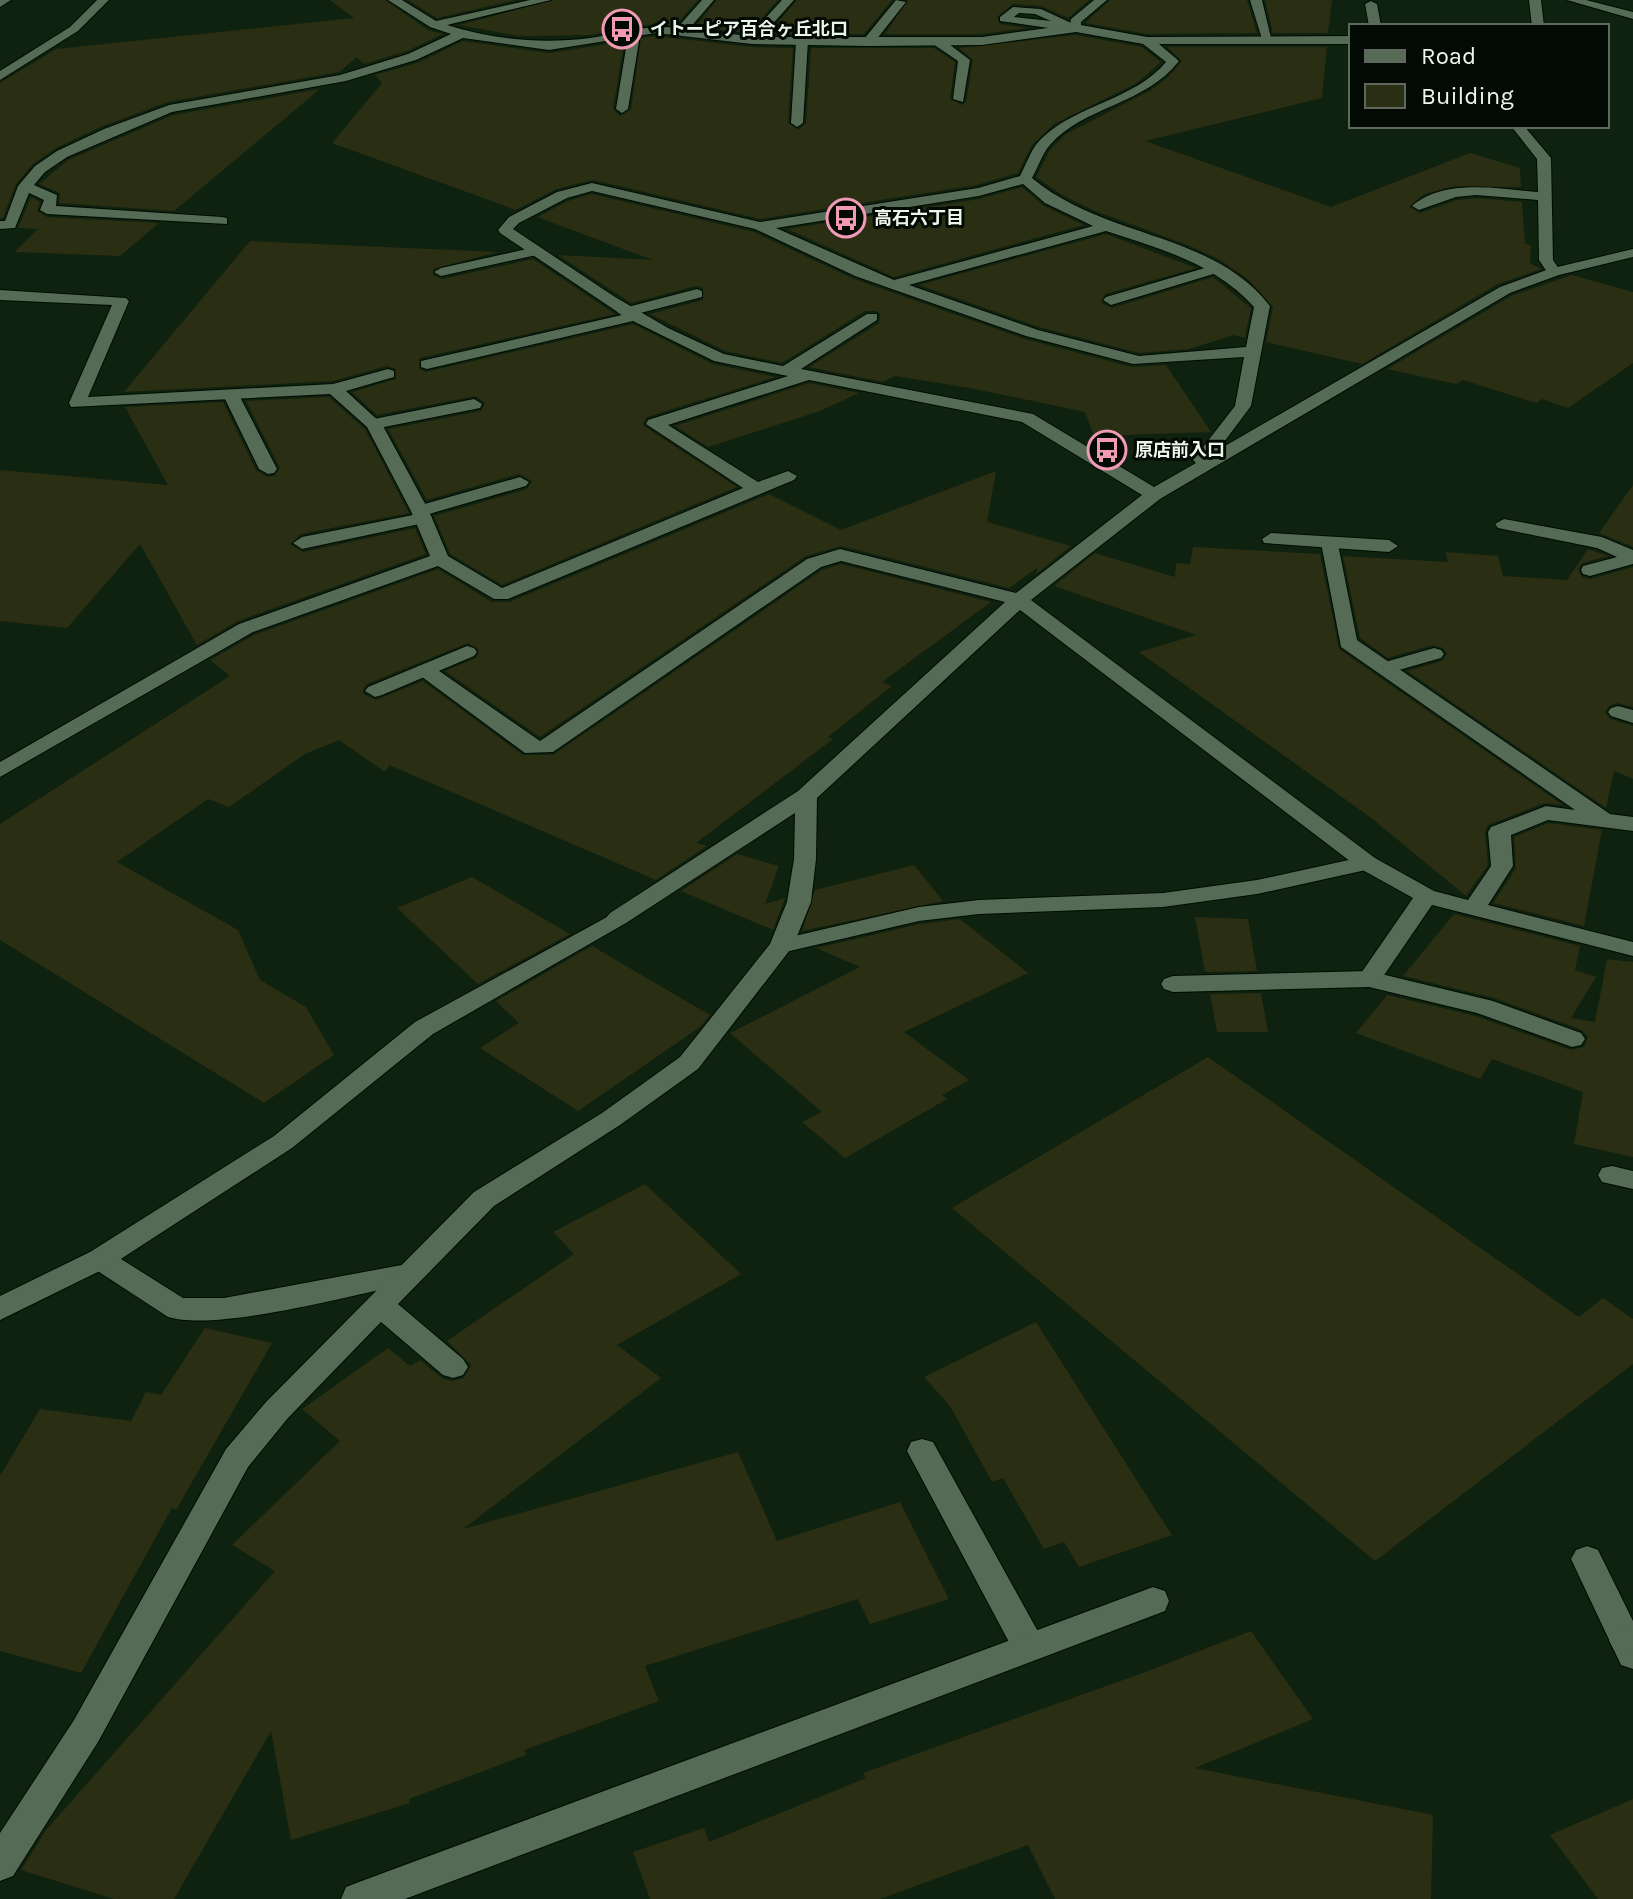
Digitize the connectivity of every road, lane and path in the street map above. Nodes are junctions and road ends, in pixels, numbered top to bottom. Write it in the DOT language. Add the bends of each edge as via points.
graph roads {
  1 [pos="5,0"];
  2 [pos="103,0"];
  3 [pos="394,0"];
  4 [pos="545,0"];
  5 [pos="708,0"];
  6 [pos="788,0"];
  7 [pos="1101,0"];
  8 [pos="1256,0"];
  9 [pos="1535,0"];
  10 [pos="1573,0"];
  11 [pos="900,2"];
  12 [pos="0,4"];
  13 [pos="1371,4"];
  14 [pos="1633,16"];
  15 [pos="431,23"];
  16 [pos="1375,24"];
  17 [pos="1538,24"];
  18 [pos="1076,28"];
  19 [pos="681,31"];
  20 [pos="462,34"];
  21 [pos="622,35"];
  22 [pos="1268,39"];
  23 [pos="752,40"];
  24 [pos="1349,40"];
  25 [pos="802,41"];
  26 [pos="937,41"];
  27 [pos="1147,41"];
  28 [pos="868,42"];
  29 [pos="436,46"];
  30 [pos="0,76"];
  31 [pos="959,99"];
  32 [pos="622,109"];
  33 [pos="797,123"];
  34 [pos="1519,128"];
  35 [pos="1025,179"];
  36 [pos="25,186"];
  37 [pos="1546,197"];
  38 [pos="1419,206"];
  39 [pos="222,221"];
  40 [pos="0,225"];
  41 [pos="760,226"];
  42 [pos="1108,226"];
  43 [pos="536,251"];
  44 [pos="1633,253"];
  45 [pos="1215,269"];
  46 [pos="441,272"];
  47 [pos="1554,272"];
  48 [pos="895,284"];
  49 [pos="697,294"];
  50 [pos="0,295"];
  51 [pos="1111,300"];
  52 [pos="629,314"];
  53 [pos="872,317"];
  54 [pos="1254,351"];
  55 [pos="427,364"];
  56 [pos="786,371"];
  57 [pos="388,374"];
  58 [pos="809,376"];
  59 [pos="334,389"];
  60 [pos="231,395"];
  61 [pos="474,404"];
  62 [pos="374,424"];
  63 [pos="1196,468"];
  64 [pos="268,469"];
  65 [pos="788,476"];
  66 [pos="520,482"];
  67 [pos="757,489"];
  68 [pos="1154,495"];
  69 [pos="422,515"];
  70 [pos="1504,524"];
  71 [pos="1271,539"];
  72 [pos="302,543"];
  73 [pos="1330,543"];
  74 [pos="1389,546"];
  75 [pos="1633,558"];
  76 [pos="440,559"];
  77 [pos="1590,570"];
  78 [pos="1019,600"];
  79 [pos="467,652"];
  80 [pos="1434,654"];
  81 [pos="1385,668"];
  82 [pos="425,670"];
  83 [pos="375,691"];
  84 [pos="0,771"];
  85 [pos="806,796"];
  86 [pos="1601,818"];
  87 [pos="1633,824"];
  88 [pos="1367,863"];
  89 [pos="1426,896"];
  90 [pos="1474,908"];
  91 [pos="781,946"];
  92 [pos="1633,949"];
  93 [pos="1369,979"];
  94 [pos="1173,984"];
  95 [pos="1572,1039"];
  96 [pos="100,1259"];
  97 [pos="407,1274"];
  98 [pos="379,1304"];
  99 [pos="0,1309"];
  100 [pos="453,1367"];
  101 [pos="922,1451"];
  102 [pos="1587,1559"];
  103 [pos="1153,1601"];
  104 [pos="1631,1645"];
  105 [pos="1029,1647"];
  106 [pos="0,1864"];
  107 [pos="359,1899"];
  1 -- 12 [label="street"];
  2 -- 30 [label="street" via="74,29"];
  3 -- 15 [label="street"];
  4 -- 15 [label="street"];
  5 -- 19 [label="street"];
  6 -- 23 [label="street"];
  7 -- 18 [label="street" via="1075,21"];
  8 -- 22 [label="street"];
  9 -- 17 [label="street"];
  10 -- 14 [label="street"];
  11 -- 28 [label="street"];
  13 -- 16 [label="street"];
  15 -- 20 [label="street"];
  15 -- 29 [label="street" via="418,32"];
  18 -- 18 [label="street" via="1019,20 1004,19 1017,9 1037,11"];
  18 -- 26 [label="street" via="982,41"];
  18 -- 27 [label="street"];
  19 -- 21 [label="street"];
  19 -- 23 [label="street"];
  20 -- 21 [label="street" via="549,46"];
  20 -- 29 [label="street"];
  21 -- 32 [label="street" via="633,41"];
  22 -- 24 [label="street"];
  22 -- 27 [label="street"];
  23 -- 25 [label="street"];
  25 -- 28 [label="street"];
  25 -- 33 [label="street"];
  26 -- 28 [label="street"];
  26 -- 31 [label="street" via="964,60"];
  27 -- 35 [label="street" via="1173,61 1168,70 1044,142"];
  29 -- 36 [label="street" via="342,78 169,109 62,154"];
  34 -- 37 [label="street" via="1544,158"];
  35 -- 41 [label="street" via="979,192"];
  35 -- 42 [label="street" via="1040,196"];
  36 -- 39 [label="street" via="52,198 47,210"];
  36 -- 40 [label="street" via="10,225"];
  37 -- 38 [label="street" via="1476,191"];
  37 -- 47 [label="street" via="1546,260"];
  41 -- 43 [label="street" via="592,187 562,195 505,230"];
  41 -- 48 [label="street"];
  42 -- 45 [label="street"];
  42 -- 48 [label="street"];
  43 -- 46 [label="street"];
  43 -- 52 [label="street"];
  44 -- 47 [label="street"];
  45 -- 51 [label="street"];
  45 -- 54 [label="street" via="1250,289 1262,306"];
  47 -- 63 [label="street" via="1505,290"];
  48 -- 54 [label="street" via="1032,333 1139,361"];
  49 -- 52 [label="street"];
  50 -- 60 [label="street" via="121,301 77,403"];
  52 -- 55 [label="street"];
  52 -- 56 [label="street" via="720,358"];
  53 -- 56 [label="street"];
  54 -- 63 [label="street" via="1243,406"];
  56 -- 58 [label="street"];
  57 -- 59 [label="street"];
  58 -- 67 [label="street" via="654,424"];
  58 -- 68 [label="street" via="1027,418"];
  59 -- 60 [label="street"];
  59 -- 62 [label="street"];
  60 -- 64 [label="street"];
  61 -- 62 [label="street"];
  62 -- 69 [label="street"];
  63 -- 68 [label="street"];
  65 -- 67 [label="street"];
  66 -- 69 [label="street"];
  67 -- 76 [label="street" via="501,595"];
  68 -- 78 [label="street"];
  69 -- 72 [label="street"];
  69 -- 76 [label="street"];
  70 -- 75 [label="street" via="1602,543"];
  71 -- 73 [label="street"];
  73 -- 74 [label="street"];
  73 -- 81 [label="street" via="1348,643"];
  75 -- 77 [label="street"];
  76 -- 84 [label="street" via="246,628"];
  78 -- 82 [label="street" via="840,555 814,563 545,747 533,748"];
  78 -- 85 [label="street"];
  78 -- 88 [label="street"];
  79 -- 82 [label="street"];
  80 -- 81 [label="street"];
  81 -- 86 [label="street"];
  82 -- 83 [label="street"];
  85 -- 91 [label="street" via="799,902"];
  85 -- 96 [label="street" via="618,918 424,1028 283,1142"];
  86 -- 87 [label="street"];
  86 -- 90 [label="street" via="1546,813 1499,832 1502,866"];
  88 -- 89 [label="street"];
  88 -- 91 [label="street" via="1163,900 919,914"];
  89 -- 90 [label="street"];
  89 -- 93 [label="street"];
  90 -- 92 [label="street"];
  91 -- 97 [label="street" via="689,1063 484,1199"];
  93 -- 94 [label="street"];
  93 -- 95 [label="street" via="1484,1007"];
  96 -- 97 [label="street" via="178,1309 224,1309"];
  96 -- 99 [label="street"];
  97 -- 98 [label="street"];
  98 -- 100 [label="street"];
  98 -- 106 [label="street" via="237,1458 86,1731"];
  101 -- 105 [label="street"];
  102 -- 104 [label="street"];
  103 -- 105 [label="street"];
  105 -- 107 [label="street"];
}
